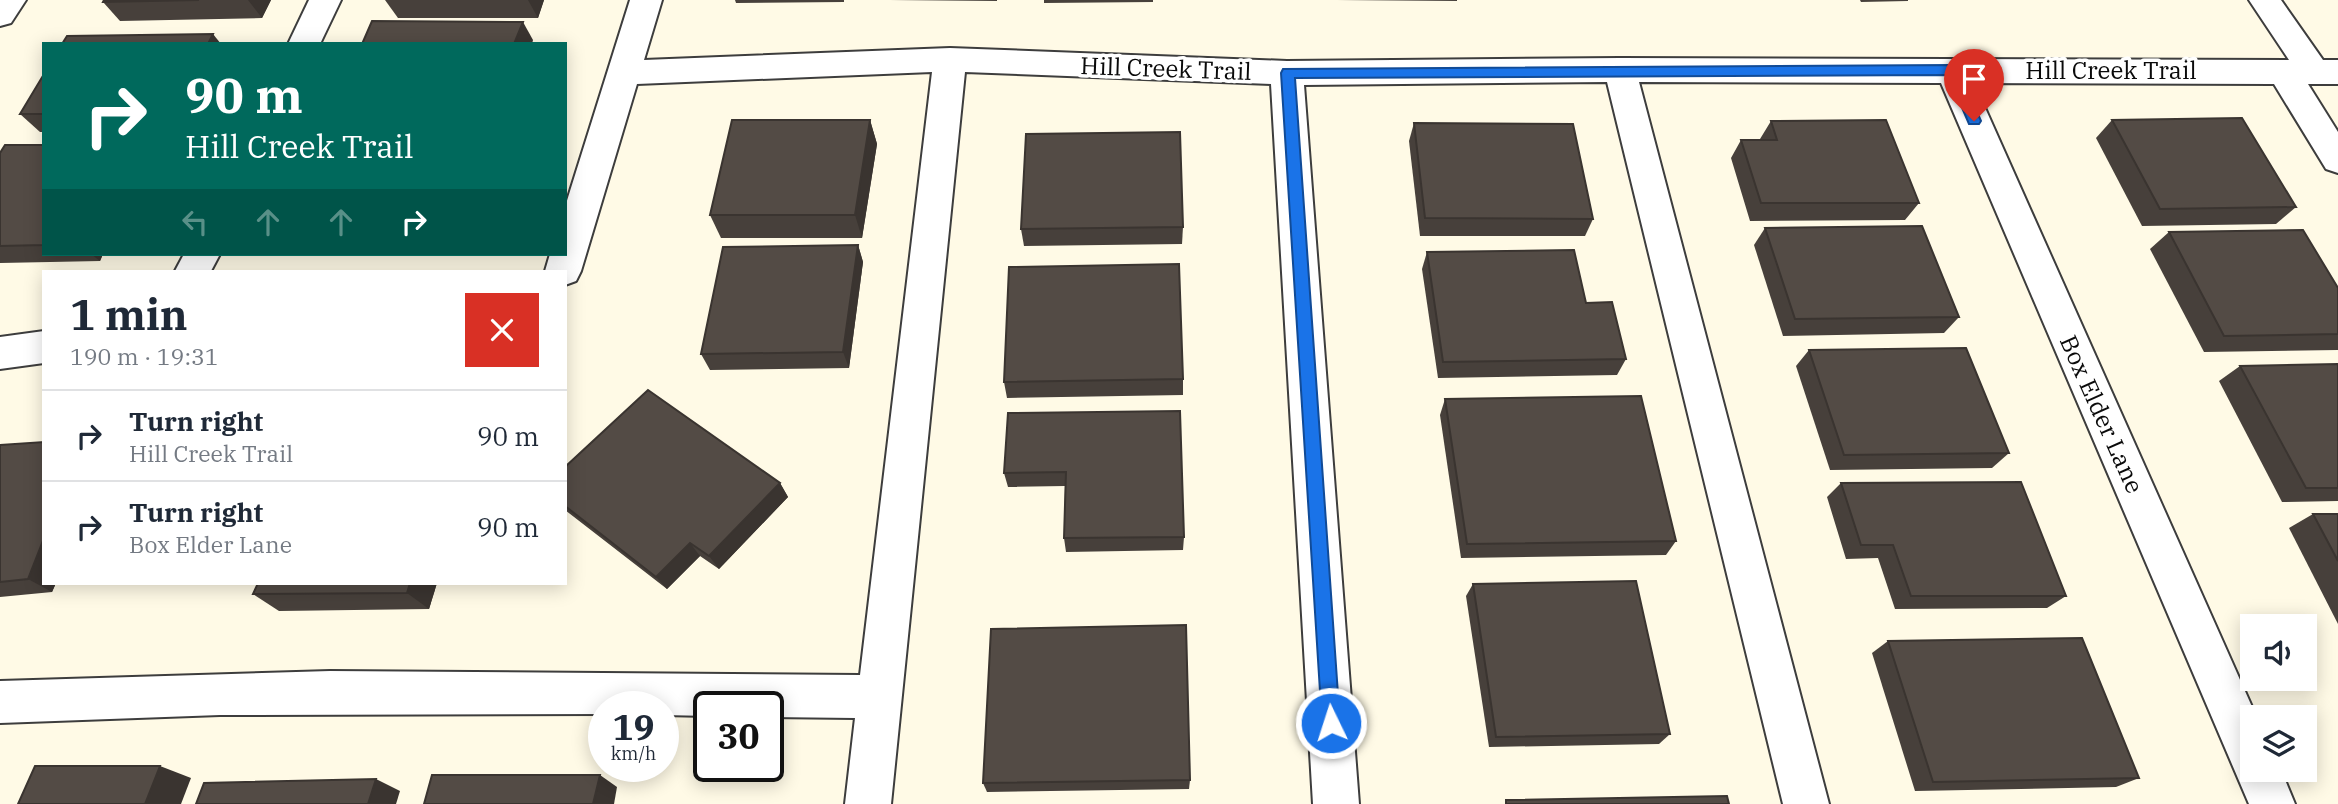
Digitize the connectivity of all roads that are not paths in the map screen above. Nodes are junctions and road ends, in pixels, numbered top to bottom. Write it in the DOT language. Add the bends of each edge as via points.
graph roads {
  1 [pos="10,0"];
  2 [pos="325,0"];
  3 [pos="646,0"];
  4 [pos="2265,0"];
  5 [pos="0,15"];
  6 [pos="305,42"];
  7 [pos="950,60"];
  8 [pos="1620,69"];
  9 [pos="1952,70"];
  10 [pos="2311,71"];
  11 [pos="624,73"];
  12 [pos="1287,73"];
  13 [pos="2338,160"];
  14 [pos="563,270"];
  15 [pos="42,347"];
  16 [pos="0,353"];
  17 [pos="880,697"];
  18 [pos="0,702"];
  19 [pos="2240,730"];
  20 [pos="2263,782"];
  21 [pos="868,804"];
  22 [pos="1336,804"];
  23 [pos="1805,804"];
  24 [pos="2272,804"];
  1 -- 5 [label="street"];
  2 -- 6 [label="street"];
  3 -- 11 [label="street"];
  4 -- 10 [label="street"];
  7 -- 11 [label="street, Hill Creek Trail"];
  7 -- 12 [label="street, Hill Creek Trail"];
  7 -- 17 [label="street"];
  8 -- 9 [label="street, Hill Creek Trail"];
  8 -- 12 [label="street, Hill Creek Trail"];
  8 -- 23 [label="street"];
  9 -- 10 [label="street, Hill Creek Trail"];
  9 -- 19 [label="street, Box Elder Lane"];
  10 -- 13 [label="street"];
  11 -- 14 [label="street"];
  12 -- 22 [label="street"];
  15 -- 16 [label="street"];
  17 -- 18 [label="street" via="492,691 122,695"];
  17 -- 21 [label="street"];
  20 -- 24 [label="street"];
}
